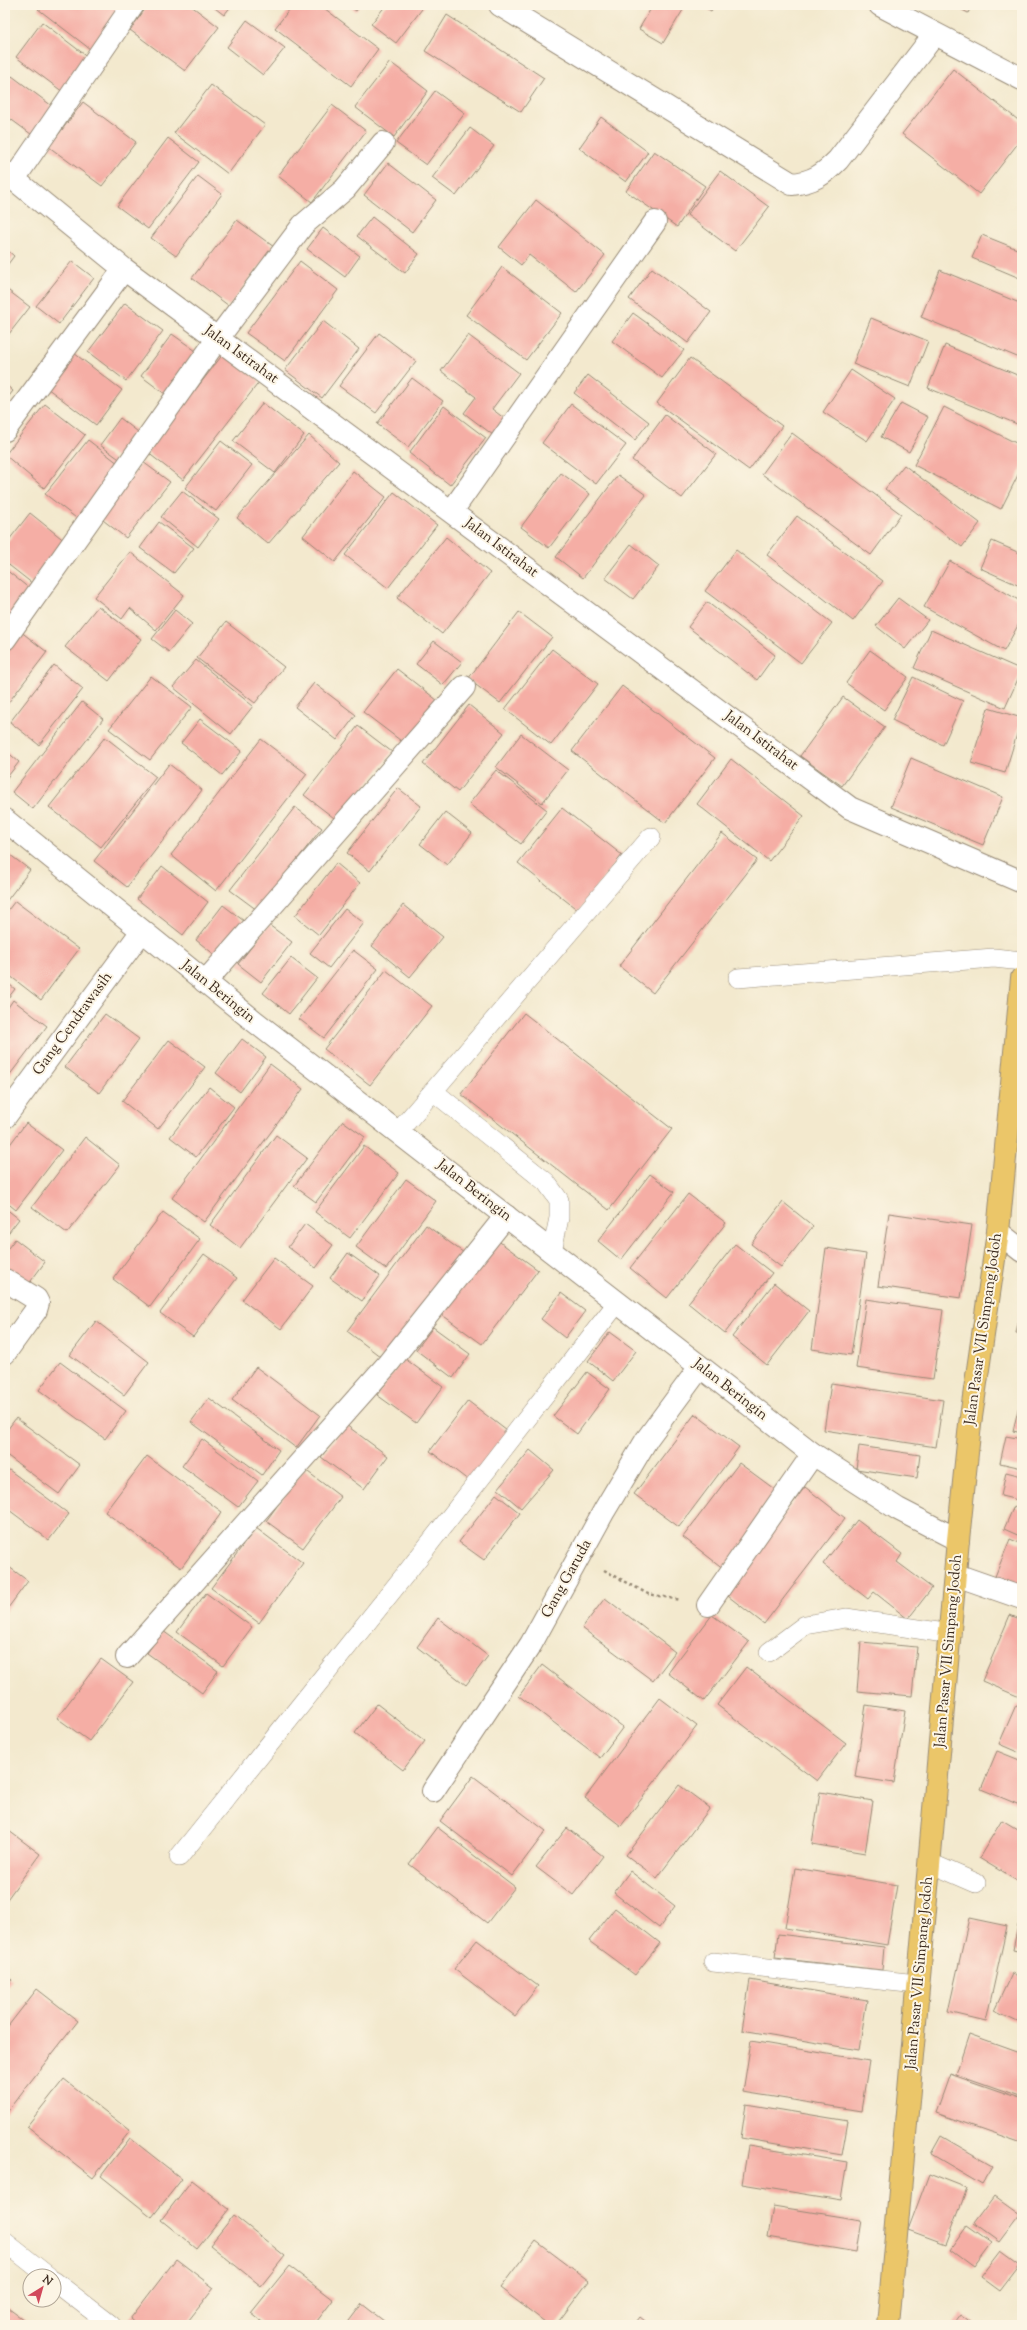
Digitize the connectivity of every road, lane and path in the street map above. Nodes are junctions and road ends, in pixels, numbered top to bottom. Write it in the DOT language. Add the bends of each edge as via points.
graph roads {
  1 [pos="133,5"];
  2 [pos="500,5"];
  3 [pos="880,5"];
  4 [pos="899,10"];
  5 [pos="934,35"];
  6 [pos="1022,79"];
  7 [pos="383,143"];
  8 [pos="10,176"];
  9 [pos="655,222"];
  10 [pos="124,268"];
  11 [pos="218,338"];
  12 [pos="5,430"];
  13 [pos="452,511"];
  14 [pos="5,639"];
  15 [pos="464,687"];
  16 [pos="6,822"];
  17 [pos="651,837"];
  18 [pos="1022,882"];
  19 [pos="142,931"];
  20 [pos="1022,961"];
  21 [pos="738,978"];
  22 [pos="1022,978"];
  23 [pos="205,982"];
  24 [pos="433,1091"];
  25 [pos="5,1117"];
  26 [pos="398,1132"];
  27 [pos="506,1216"];
  28 [pos="998,1232"];
  29 [pos="552,1251"];
  30 [pos="1022,1251"];
  31 [pos="5,1280"];
  32 [pos="618,1302"];
  33 [pos="5,1353"];
  34 [pos="700,1366"];
  35 [pos="813,1454"];
  36 [pos="958,1540"];
  37 [pos="580,1556"];
  38 [pos="956,1574"];
  39 [pos="1022,1598"];
  40 [pos="708,1605"];
  41 [pos="951,1634"];
  42 [pos="769,1652"];
  43 [pos="128,1657"];
  44 [pos="433,1792"];
  45 [pos="179,1857"];
  46 [pos="930,1863"];
  47 [pos="976,1883"];
  48 [pos="713,1962"];
  49 [pos="917,1984"];
  50 [pos="5,2242"];
  51 [pos="38,2268"];
  52 [pos="62,2287"];
  53 [pos="111,2325"];
  54 [pos="888,2325"];
  1 -- 8 [label="street"];
  2 -- 5 [label="street" via="792,184 807,182 822,175 838,160"];
  3 -- 4 [label="street"];
  4 -- 5 [label="street"];
  5 -- 6 [label="street"];
  7 -- 11 [label="street" via="345,189 303,225"];
  8 -- 10 [label="street, Jalan Istirahat"];
  9 -- 13 [label="street"];
  10 -- 11 [label="street, Jalan Istirahat"];
  10 -- 12 [label="street"];
  11 -- 13 [label="street, Jalan Istirahat"];
  11 -- 14 [label="street"];
  13 -- 18 [label="street, Jalan Istirahat" via="850,808"];
  15 -- 23 [label="street"];
  16 -- 19 [label="street, Jalan Beringin"];
  17 -- 24 [label="lane"];
  19 -- 23 [label="street, Jalan Beringin"];
  19 -- 25 [label="street, Gang Cendrawasih"];
  20 -- 21 [label="lane" via="994,958"];
  22 -- 28 [label="main road, Jalan Pasar VII Simpang Jodoh"];
  23 -- 26 [label="street, Jalan Beringin"];
  24 -- 26 [label="lane"];
  24 -- 29 [label="lane" via="546,1182 559,1200 559,1218"];
  26 -- 27 [label="street, Jalan Beringin"];
  27 -- 29 [label="street, Jalan Beringin"];
  27 -- 43 [label="street" via="386,1365"];
  28 -- 30 [label="street"];
  28 -- 36 [label="main road, Jalan Pasar VII Simpang Jodoh" via="970,1424"];
  29 -- 32 [label="street, Jalan Beringin"];
  31 -- 33 [label="street" via="36,1299 38,1303 36,1310"];
  32 -- 34 [label="street, Jalan Beringin"];
  32 -- 45 [label="lane" via="413,1565"];
  34 -- 35 [label="street, Jalan Beringin"];
  34 -- 37 [label="street, Gang Garuda" via="647,1439"];
  35 -- 36 [label="street, Jalan Beringin" via="898,1509"];
  35 -- 40 [label="street"];
  36 -- 38 [label="main road, Jalan Pasar VII Simpang Jodoh"];
  37 -- 40 [label="path" via="648,1594"];
  37 -- 44 [label="street, Gang Garuda" via="531,1644"];
  38 -- 39 [label="street"];
  38 -- 41 [label="main road, Jalan Pasar VII Simpang Jodoh"];
  41 -- 42 [label="lane" via="846,1618 805,1624"];
  41 -- 46 [label="main road, Jalan Pasar VII Simpang Jodoh"];
  46 -- 47 [label="lane"];
  46 -- 49 [label="main road, Jalan Pasar VII Simpang Jodoh"];
  48 -- 49 [label="lane"];
  49 -- 54 [label="main road, Jalan Pasar VII Simpang Jodoh"];
  50 -- 51 [label="lane"];
  52 -- 53 [label="lane"];
}
